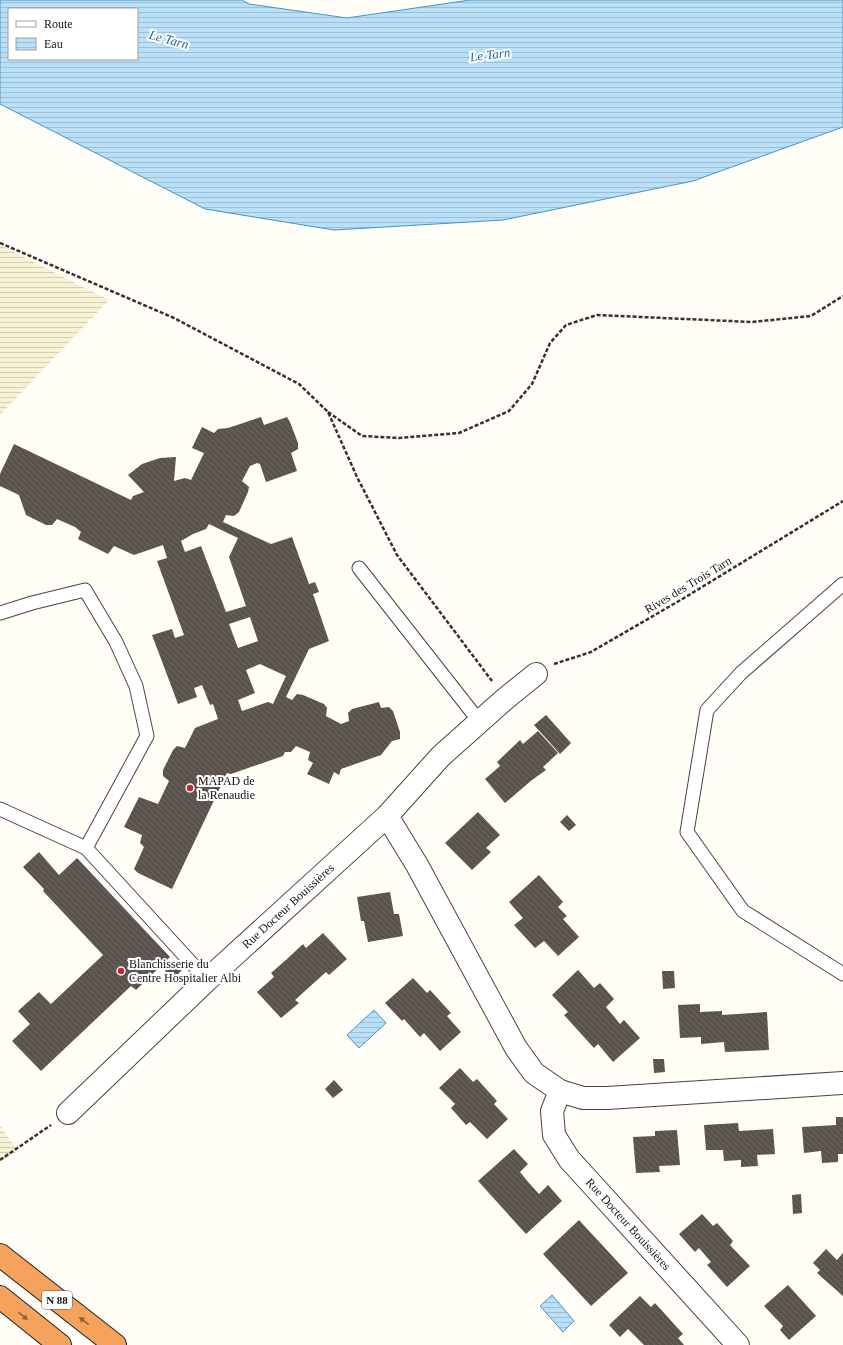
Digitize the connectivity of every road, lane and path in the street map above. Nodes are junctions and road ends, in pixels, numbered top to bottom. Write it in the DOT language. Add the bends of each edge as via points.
graph roads {
  1 [pos="0,243"];
  2 [pos="843,296"];
  3 [pos="328,412"];
  4 [pos="843,501"];
  5 [pos="359,568"];
  6 [pos="843,584"];
  7 [pos="0,613"];
  8 [pos="536,674"];
  9 [pos="505,699"];
  10 [pos="479,721"];
  11 [pos="0,809"];
  12 [pos="387,816"];
  13 [pos="86,848"];
  14 [pos="843,974"];
  15 [pos="207,980"];
  16 [pos="843,1083"];
  17 [pos="560,1090"];
  18 [pos="68,1113"];
  19 [pos="0,1160"];
  20 [pos="0,1255"];
  21 [pos="0,1297"];
  22 [pos="53,1341"];
  23 [pos="115,1345"];
  24 [pos="738,1345"];
  1 -- 3 [label="path" via="174,318 299,384"];
  2 -- 3 [label="path" via="811,316 752,322 597,315 566,325 550,343 532,384 509,411 459,433 399,438 362,436"];
  3 -- 9 [label="path" via="357,477 397,554"];
  4 -- 8 [label="path, Rives des Trois Tarn" via="591,652 560,662"];
  5 -- 10 [label="lane"];
  6 -- 14 [label="lane" via="741,674 707,710 687,832 743,911"];
  7 -- 13 [label="lane" via="86,590 116,642 136,686 147,736"];
  8 -- 9 [label="street, Rue Docteur Bouissières"];
  9 -- 10 [label="street, Rue Docteur Bouissières"];
  10 -- 12 [label="street, Rue Docteur Bouissières" via="441,756"];
  11 -- 13 [label="lane"];
  12 -- 15 [label="street, Rue Docteur Bouissières"];
  12 -- 17 [label="street" via="417,865 516,1048 534,1073"];
  13 -- 15 [label="lane"];
  15 -- 18 [label="street, Rue Docteur Bouissières"];
  16 -- 17 [label="street" via="607,1098 583,1098"];
  17 -- 24 [label="street, Rue Docteur Bouissières" via="552,1111 554,1135 569,1159"];
  18 -- 19 [label="path"];
  23 -- 20 [label="highway, N 88, one-way"];
  21 -- 22 [label="highway, N 88, one-way"];
}
